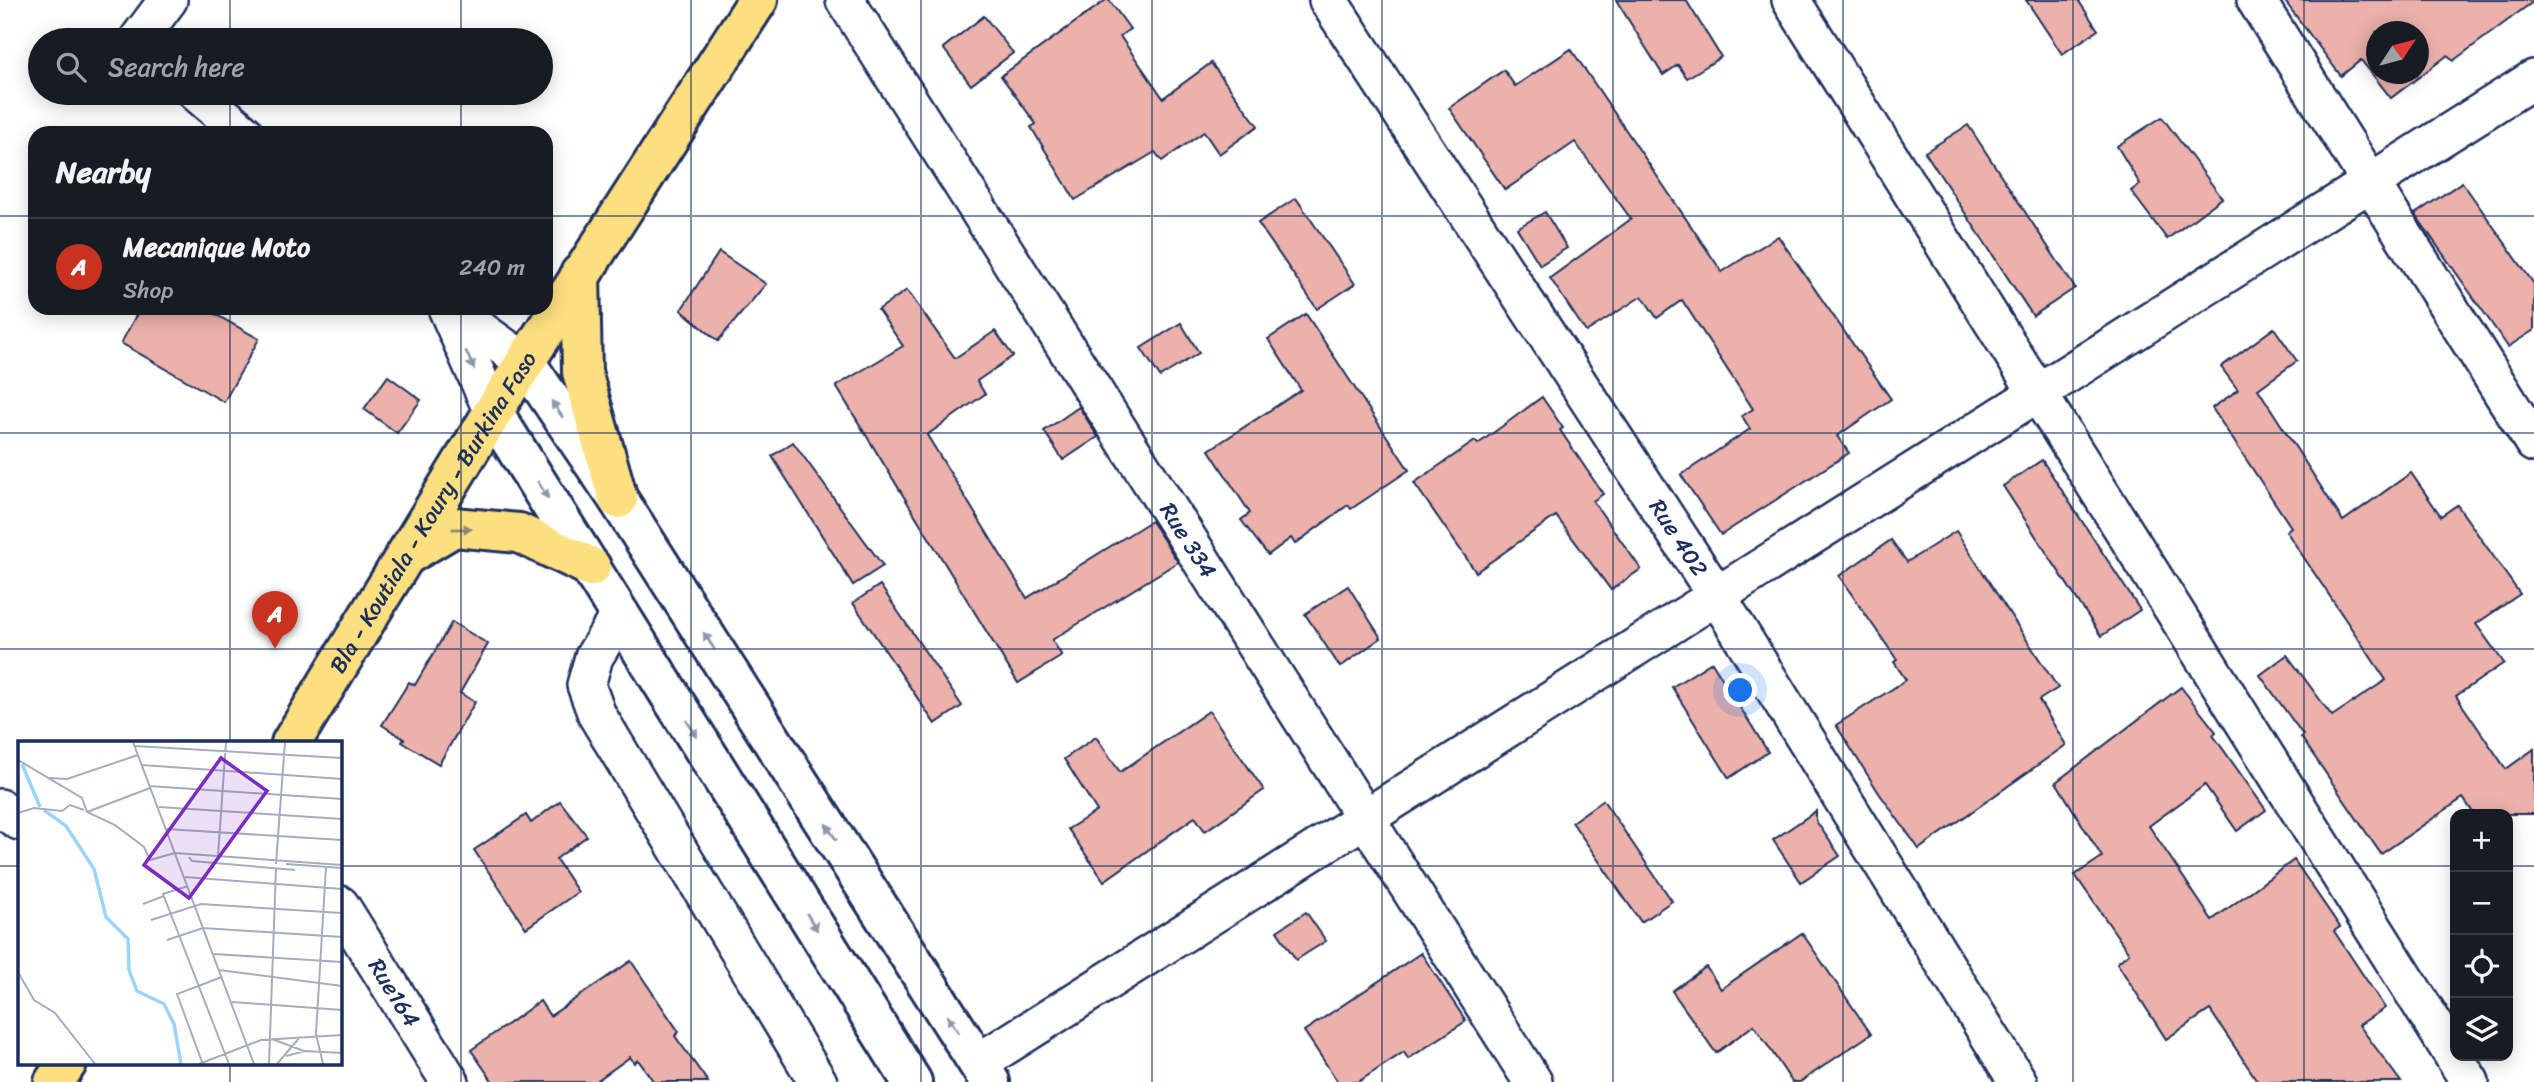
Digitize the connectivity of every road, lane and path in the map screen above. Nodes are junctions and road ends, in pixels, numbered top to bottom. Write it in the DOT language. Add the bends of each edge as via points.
graph roads {
  1 [pos="168,0"];
  2 [pos="758,0"];
  3 [pos="845,0"];
  4 [pos="1328,0"];
  5 [pos="1791,0"];
  6 [pos="2256,0"];
  7 [pos="147,28"];
  8 [pos="2534,79"];
  9 [pos="211,105"];
  10 [pos="236,126"];
  11 [pos="2371,182"];
  12 [pos="580,274"];
  13 [pos="451,315"];
  14 [pos="458,315"];
  15 [pos="525,362"];
  16 [pos="2038,393"];
  17 [pos="493,412"];
  18 [pos="2534,443"];
  19 [pos="618,499"];
  20 [pos="402,558"];
  21 [pos="591,567"];
  22 [pos="1717,596"];
  23 [pos="620,614"];
  24 [pos="292,741"];
  25 [pos="0,808"];
  26 [pos="1365,818"];
  27 [pos="18,820"];
  28 [pos="341,907"];
  29 [pos="66,1064"];
  30 [pos="984,1072"];
  31 [pos="54,1082"];
  32 [pos="450,1082"];
  33 [pos="818,1082"];
  34 [pos="912,1082"];
  35 [pos="1533,1082"];
  36 [pos="2018,1082"];
  37 [pos="2470,1082"];
  1 -- 7 [label="street"];
  2 -- 12 [label="main road, Bla - Koutiala - Koury - Burkina Faso"];
  3 -- 26 [label="street, Rue 334"];
  4 -- 22 [label="street, Rue 402"];
  5 -- 16 [label="street"];
  6 -- 11 [label="street"];
  8 -- 11 [label="street"];
  9 -- 10 [label="street"];
  11 -- 16 [label="street"];
  11 -- 18 [label="street"];
  12 -- 15 [label="main road, Bla - Koutiala - Koury - Burkina Faso"];
  12 -- 19 [label="main road" via="582,372"];
  13 -- 17 [label="street, one-way"];
  14 -- 15 [label="street"];
  15 -- 17 [label="main road, Bla - Koutiala - Koury - Burkina Faso"];
  19 -- 15 [label="main road, one-way"];
  16 -- 22 [label="street"];
  16 -- 37 [label="street"];
  17 -- 20 [label="main road, Bla - Koutiala - Koury - Burkina Faso"];
  17 -- 21 [label="main road, one-way"];
  30 -- 19 [label="main road, one-way"];
  20 -- 21 [label="main road, one-way" via="454,527 519,533"];
  20 -- 24 [label="main road, Bla - Koutiala - Koury - Burkina Faso"];
  21 -- 23 [label="main road"];
  22 -- 26 [label="street"];
  22 -- 36 [label="street, Rue 402"];
  23 -- 33 [label="street" via="594,657 586,685 597,715"];
  23 -- 34 [label="main road, one-way"];
  25 -- 27 [label="street"];
  26 -- 30 [label="street"];
  26 -- 35 [label="street, Rue 334"];
  28 -- 32 [label="street, Rue164"];
  29 -- 31 [label="main road"];
}
